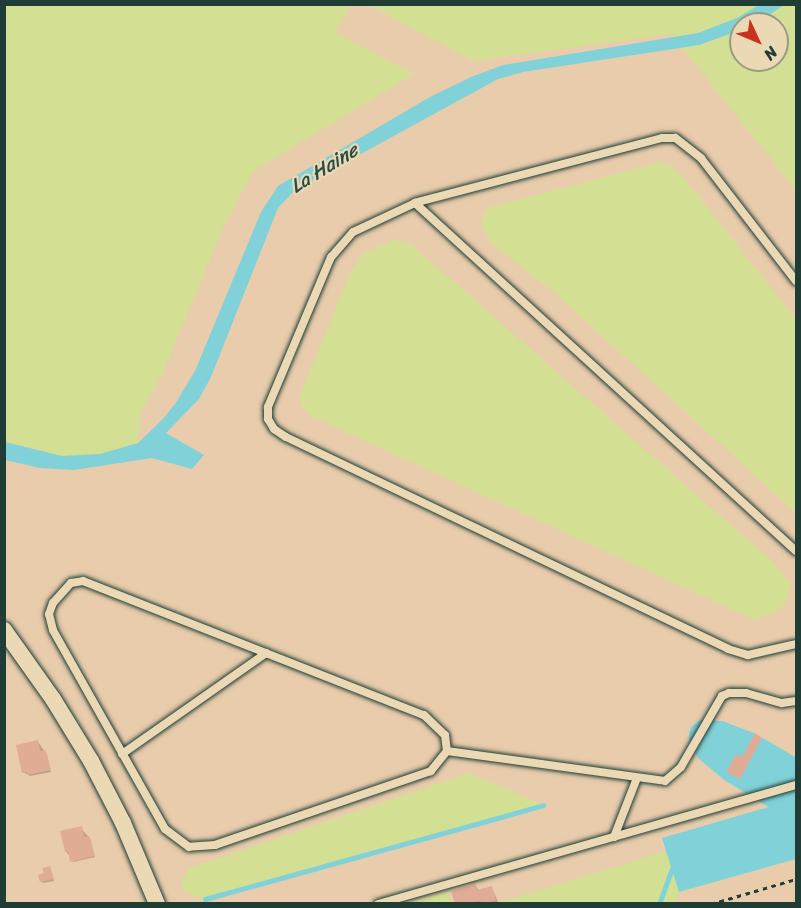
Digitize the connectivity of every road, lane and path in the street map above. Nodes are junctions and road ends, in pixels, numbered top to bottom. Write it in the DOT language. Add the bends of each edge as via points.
graph roads {
  1 [pos="415,203"];
  2 [pos="796,281"];
  3 [pos="796,551"];
  4 [pos="4,630"];
  5 [pos="796,644"];
  6 [pos="266,653"];
  7 [pos="796,701"];
  8 [pos="447,751"];
  9 [pos="122,753"];
  10 [pos="637,778"];
  11 [pos="796,785"];
  12 [pos="614,837"];
  13 [pos="796,879"];
  14 [pos="157,903"];
  15 [pos="378,903"];
  16 [pos="711,903"];
  1 -- 2 [label="lane" via="662,138 675,138 701,158"];
  1 -- 3 [label="lane"];
  1 -- 5 [label="lane" via="353,232 331,258 268,407 268,419 274,429 728,649 748,655"];
  4 -- 14 [label="street" via="91,761"];
  6 -- 8 [label="lane" via="424,716 445,735"];
  6 -- 9 [label="lane"];
  6 -- 9 [label="lane" via="83,582 71,583 53,603 49,614 53,630"];
  7 -- 10 [label="lane" via="782,703 734,692 722,696 681,767 664,781"];
  8 -- 9 [label="lane" via="431,771 215,846 201,847 189,847 165,829"];
  8 -- 10 [label="lane"];
  10 -- 12 [label="lane"];
  11 -- 12 [label="lane"];
  12 -- 15 [label="lane"];
  13 -- 16 [label="path"];
}
